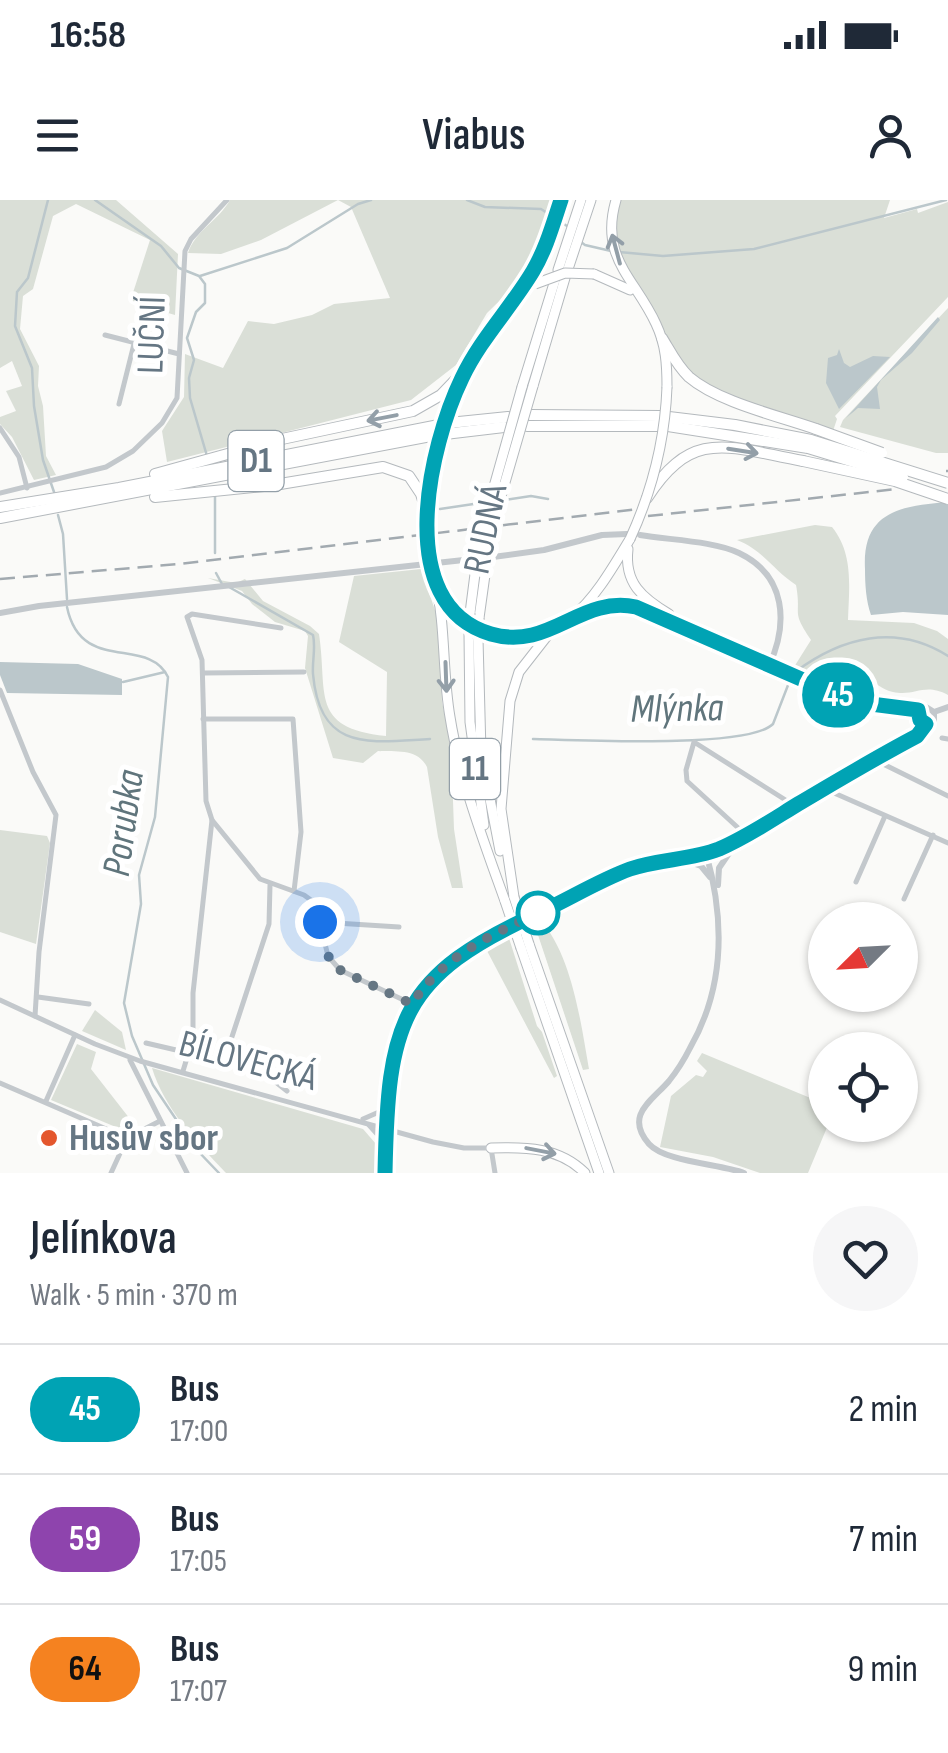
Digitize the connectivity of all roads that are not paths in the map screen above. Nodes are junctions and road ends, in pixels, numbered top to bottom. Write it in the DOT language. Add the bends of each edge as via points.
graph roads {
  1 [pos="227,200"];
  2 [pos="561,200"];
  3 [pos="580,200"];
  4 [pos="591,200"];
  5 [pos="616,200"];
  6 [pos="562,274"];
  7 [pos="636,295"];
  8 [pos="508,306"];
  9 [pos="105,335"];
  10 [pos="662,338"];
  11 [pos="134,344"];
  12 [pos="179,354"];
  13 [pos="466,368"];
  14 [pos="450,392"];
  15 [pos="118,404"];
  16 [pos="528,420"];
  17 [pos="506,422"];
  18 [pos="0,428"];
  19 [pos="812,439"];
  20 [pos="948,481"];
  21 [pos="27,488"];
  22 [pos="0,493"];
  23 [pos="948,496"];
  24 [pos="647,499"];
  25 [pos="73,500"];
  26 [pos="40,506"];
  27 [pos="0,507"];
  28 [pos="0,518"];
  29 [pos="427,518"];
  30 [pos="632,536"];
  31 [pos="625,553"];
  32 [pos="493,557"];
  33 [pos="473,559"];
  34 [pos="435,580"];
  35 [pos="0,613"];
  36 [pos="574,616"];
  37 [pos="472,617"];
  38 [pos="281,628"];
  39 [pos="551,631"];
  40 [pos="477,635"];
  41 [pos="719,643"];
  42 [pos="769,666"];
  43 [pos="304,672"];
  44 [pos="203,673"];
  45 [pos="0,690"];
  46 [pos="948,707"];
  47 [pos="920,712"];
  48 [pos="934,712"];
  49 [pos="203,719"];
  50 [pos="926,724"];
  51 [pos="875,760"];
  52 [pos="825,789"];
  53 [pos="948,796"];
  54 [pos="796,806"];
  55 [pos="886,816"];
  56 [pos="212,820"];
  57 [pos="933,835"];
  58 [pos="747,836"];
  59 [pos="737,841"];
  60 [pos="948,843"];
  61 [pos="706,854"];
  62 [pos="681,859"];
  63 [pos="856,882"];
  64 [pos="270,884"];
  65 [pos="294,892"];
  66 [pos="717,892"];
  67 [pos="510,899"];
  68 [pos="904,899"];
  69 [pos="528,918"];
  70 [pos="320,922"];
  71 [pos="399,927"];
  72 [pos="507,928"];
  73 [pos="525,946"];
  74 [pos="38,996"];
  75 [pos="0,1000"];
  76 [pos="89,1004"];
  77 [pos="412,1004"];
  78 [pos="35,1016"];
  79 [pos="74,1035"];
  80 [pos="146,1043"];
  81 [pos="190,1052"];
  82 [pos="129,1058"];
  83 [pos="224,1061"];
  84 [pos="183,1071"];
  85 [pos="1,1086"];
  86 [pos="288,1091"];
  87 [pos="389,1095"];
  88 [pos="46,1102"];
  89 [pos="360,1119"];
  90 [pos="160,1121"];
  91 [pos="386,1129"];
  92 [pos="127,1138"];
  93 [pos="491,1148"];
  94 [pos="386,1152"];
  95 [pos="111,1173"];
  96 [pos="187,1173"];
  97 [pos="385,1173"];
  98 [pos="496,1173"];
  99 [pos="585,1173"];
  100 [pos="599,1173"];
  101 [pos="608,1173"];
  102 [pos="744,1173"];
  1 -- 12 [label="street, LUČNÍ" via="184,256"];
  2 -- 8 [label="highway" via="539,260"];
  3 -- 6 [label="highway, RUDNÁ / 11"];
  4 -- 6 [label="highway, RUDNÁ / 11"];
  7 -- 5 [label="highway, one-way" via="612,242"];
  6 -- 37 [label="highway, RUDNÁ / 11, bridge"];
  7 -- 8 [label="highway, bridge" via="594,274 566,274 535,284"];
  7 -- 10 [label="highway"];
  8 -- 13 [label="highway"];
  9 -- 11 [label="street"];
  10 -- 19 [label="highway" via="692,380"];
  10 -- 24 [label="highway, bridge" via="667,387"];
  11 -- 12 [label="street"];
  11 -- 15 [label="street"];
  12 -- 21 [label="street, LUČNÍ" via="177,398 154,433 106,468"];
  13 -- 14 [label="highway"];
  14 -- 25 [label="highway, one-way" via="413,411 92,487"];
  14 -- 29 [label="highway, bridge"];
  16 -- 19 [label="highway" via="735,425"];
  17 -- 25 [label="highway, D1"];
  18 -- 21 [label="street" via="20,457"];
  19 -- 20 [label="highway, bridge"];
  19 -- 23 [label="highway, bridge"];
  21 -- 22 [label="street, LUČNÍ"];
  24 -- 23 [label="highway, one-way, bridge" via="684,455 716,448"];
  24 -- 30 [label="highway, bridge"];
  25 -- 26 [label="highway, D1"];
  25 -- 29 [label="highway" via="274,486 391,467 408,476 424,499"];
  26 -- 27 [label="highway, D1"];
  26 -- 28 [label="highway, D1"];
  29 -- 34 [label="highway, bridge"];
  30 -- 31 [label="highway"];
  30 -- 32 [label="street" via="602,535"];
  30 -- 42 [label="street" via="731,550 764,572 782,616"];
  31 -- 36 [label="highway"];
  31 -- 41 [label="highway" via="640,594"];
  33 -- 35 [label="street"];
  34 -- 37 [label="highway" via="447,601"];
  34 -- 67 [label="highway, one-way" via="453,736"];
  36 -- 39 [label="highway"];
  36 -- 41 [label="highway" via="628,605"];
  37 -- 40 [label="highway, RUDNÁ / 11, bridge"];
  38 -- 44 [label="street" via="192,614 186,619"];
  39 -- 40 [label="highway"];
  39 -- 67 [label="highway" via="519,672 510,702 501,809"];
  40 -- 67 [label="highway, RUDNÁ / 11" via="485,780"];
  41 -- 42 [label="highway"];
  42 -- 47 [label="street" via="847,698"];
  43 -- 44 [label="street"];
  44 -- 49 [label="street"];
  45 -- 74 [label="street" via="56,816"];
  46 -- 48 [label="street"];
  47 -- 48 [label="street"];
  47 -- 50 [label="street"];
  48 -- 50 [label="street"];
  49 -- 56 [label="street"];
  49 -- 65 [label="street" via="292,719 301,832"];
  50 -- 51 [label="street"];
  51 -- 52 [label="street"];
  51 -- 53 [label="street"];
  52 -- 54 [label="street"];
  52 -- 55 [label="street"];
  54 -- 58 [label="street"];
  54 -- 58 [label="street" via="694,742 687,781"];
  55 -- 57 [label="street"];
  55 -- 63 [label="street"];
  56 -- 64 [label="street"];
  56 -- 81 [label="street"];
  57 -- 60 [label="street"];
  57 -- 68 [label="street"];
  58 -- 59 [label="street"];
  59 -- 61 [label="street"];
  59 -- 66 [label="street" via="719,868"];
  61 -- 62 [label="street"];
  61 -- 66 [label="street"];
  62 -- 66 [label="street" via="702,866"];
  62 -- 69 [label="street" via="632,868"];
  64 -- 65 [label="street"];
  64 -- 83 [label="street" via="269,924"];
  65 -- 70 [label="street" via="315,904"];
  66 -- 102 [label="street" via="720,945 710,1004 687,1054 642,1106 639,1124 660,1152"];
  67 -- 73 [label="highway, 11, bridge"];
  70 -- 71 [label="street"];
  70 -- 77 [label="street" via="328,956 340,970"];
  72 -- 77 [label="street" via="449,962"];
  73 -- 100 [label="highway, 11"];
  73 -- 101 [label="highway, 11"];
  74 -- 76 [label="street"];
  74 -- 78 [label="street"];
  75 -- 78 [label="street, BÍLOVECKÁ"];
  77 -- 87 [label="street"];
  78 -- 79 [label="street, BÍLOVECKÁ"];
  79 -- 82 [label="street, BÍLOVECKÁ"];
  79 -- 88 [label="street"];
  80 -- 81 [label="street"];
  81 -- 83 [label="street"];
  81 -- 84 [label="street"];
  82 -- 84 [label="street, BÍLOVECKÁ"];
  82 -- 90 [label="street"];
  83 -- 86 [label="street" via="263,1072"];
  84 -- 89 [label="street, BÍLOVECKÁ"];
  85 -- 88 [label="street"];
  87 -- 89 [label="street" via="379,1112"];
  87 -- 91 [label="street"];
  88 -- 92 [label="street"];
  89 -- 91 [label="street, BÍLOVECKÁ"];
  89 -- 94 [label="street"];
  90 -- 92 [label="street"];
  90 -- 96 [label="street"];
  91 -- 93 [label="street, BÍLOVECKÁ" via="450,1146"];
  91 -- 94 [label="street"];
  92 -- 95 [label="street"];
  93 -- 98 [label="street"];
  93 -- 99 [label="highway, one-way" via="548,1151"];
  94 -- 97 [label="street"];
}
